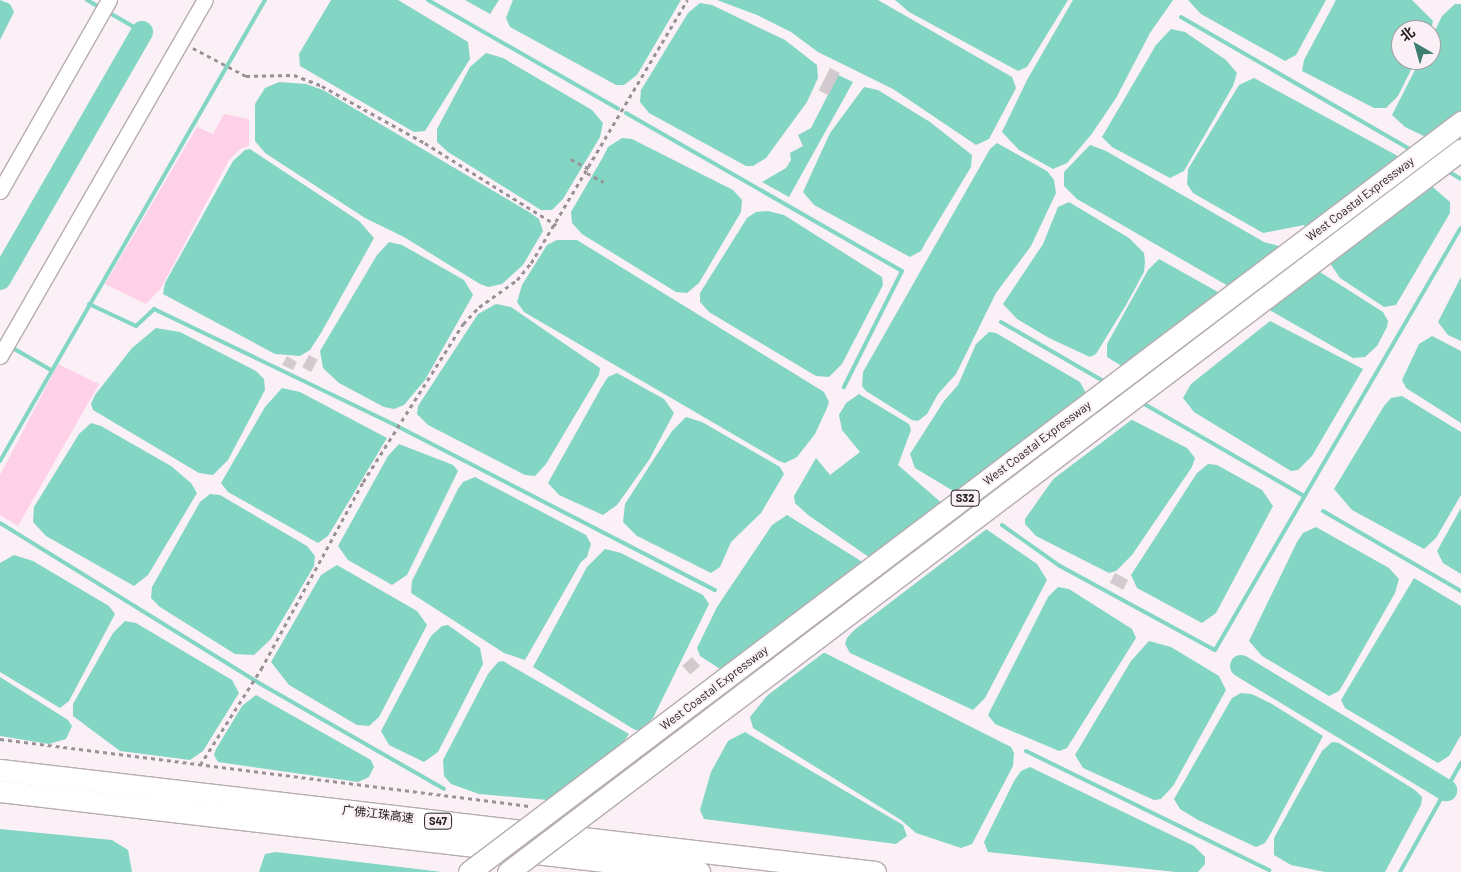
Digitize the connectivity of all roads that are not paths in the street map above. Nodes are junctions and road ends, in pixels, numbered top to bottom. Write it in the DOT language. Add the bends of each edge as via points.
graph roads {
  1 [pos="109,0"];
  2 [pos="205,0"];
  3 [pos="1461,122"];
  4 [pos="1461,150"];
  5 [pos="0,191"];
  6 [pos="0,356"];
  7 [pos="0,770"];
  8 [pos="0,791"];
  9 [pos="469,872"];
  10 [pos="508,872"];
  11 [pos="699,872"];
  12 [pos="875,872"];
  1 -- 5 [label="street"];
  2 -- 6 [label="street"];
  3 -- 9 [label="highway, West Coastal Expressway / S32, bridge"];
  4 -- 10 [label="highway, West Coastal Expressway / S32, bridge"];
  7 -- 12 [label="highway, 广佛江珠高速 / S47"];
  8 -- 11 [label="highway, 广佛江珠高速 / S47"];
}
